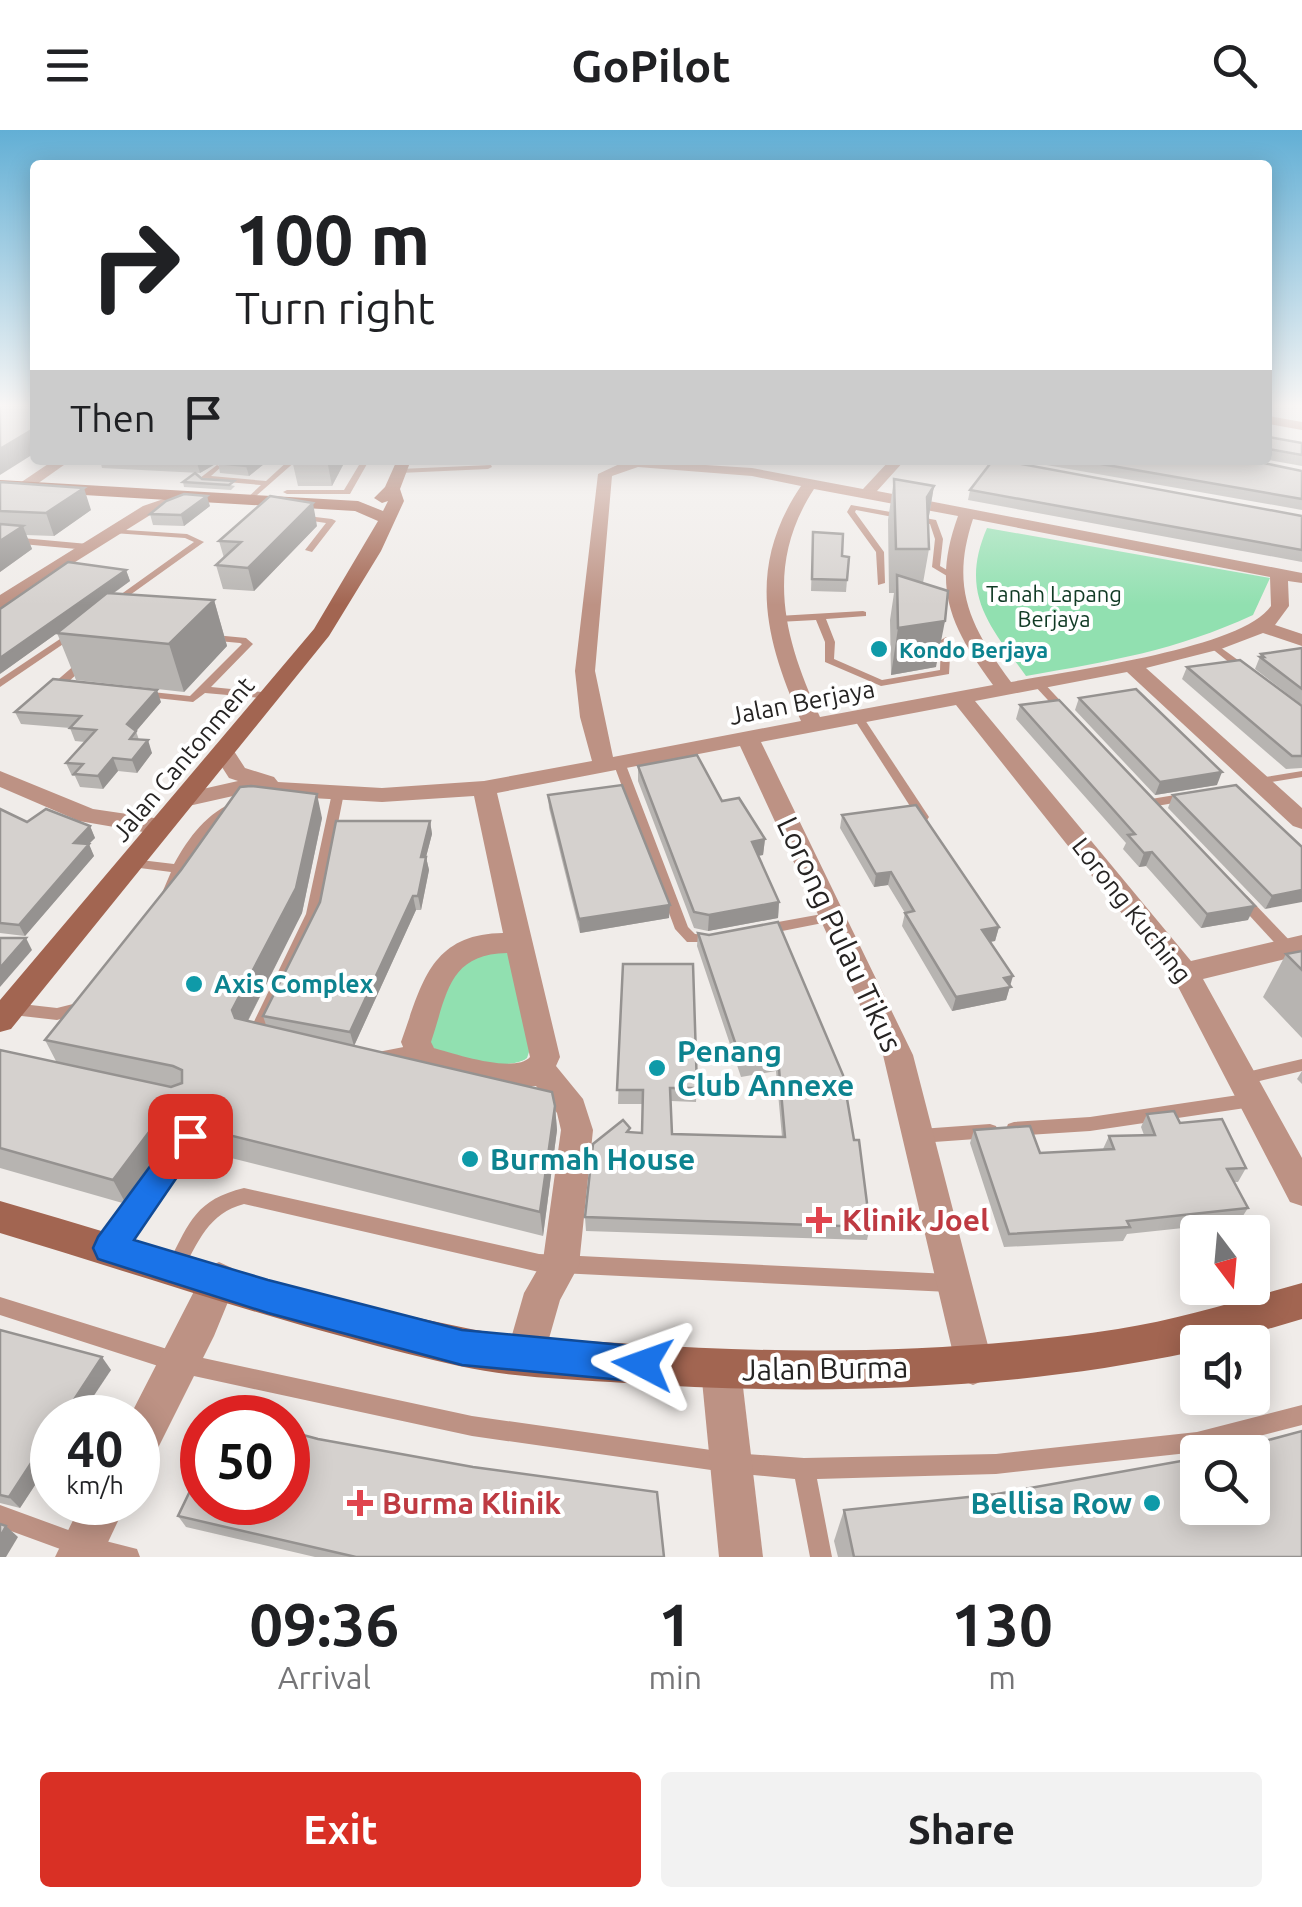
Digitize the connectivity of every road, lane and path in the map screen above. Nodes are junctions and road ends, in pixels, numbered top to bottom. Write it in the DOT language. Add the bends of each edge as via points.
graph roads {
  1 [pos="47,472"];
  2 [pos="212,472"];
  3 [pos="279,472"];
  4 [pos="358,472"];
  5 [pos="399,472"];
  6 [pos="415,472"];
  7 [pos="450,472"];
  8 [pos="611,472"];
  9 [pos="741,472"];
  10 [pos="887,472"];
  11 [pos="1034,472"];
  12 [pos="1047,474"];
  13 [pos="294,480"];
  14 [pos="267,483"];
  15 [pos="810,483"];
  16 [pos="0,485"];
  17 [pos="25,486"];
  18 [pos="57,488"];
  19 [pos="392,489"];
  20 [pos="866,494"];
  21 [pos="187,496"];
  22 [pos="39,500"];
  23 [pos="249,500"];
  24 [pos="283,505"];
  25 [pos="358,506"];
  26 [pos="966,516"];
  27 [pos="386,518"];
  28 [pos="113,530"];
  29 [pos="0,539"];
  30 [pos="88,546"];
  31 [pos="309,550"];
  32 [pos="128,574"];
  33 [pos="950,574"];
  34 [pos="1279,574"];
  35 [pos="151,578"];
  36 [pos="1302,578"];
  37 [pos="881,583"];
  38 [pos="3,590"];
  39 [pos="105,610"];
  40 [pos="863,614"];
  41 [pos="820,617"];
  42 [pos="778,619"];
  43 [pos="1260,626"];
  44 [pos="76,631"];
  45 [pos="946,640"];
  46 [pos="1302,640"];
  47 [pos="1213,645"];
  48 [pos="1131,665"];
  49 [pos="1258,680"];
  50 [pos="0,684"];
  51 [pos="1038,684"];
  52 [pos="207,690"];
  53 [pos="1007,690"];
  54 [pos="272,696"];
  55 [pos="963,700"];
  56 [pos="859,719"];
  57 [pos="1076,723"];
  58 [pos="814,727"];
  59 [pos="748,741"];
  60 [pos="224,753"];
  61 [pos="612,766"];
  62 [pos="1302,774"];
  63 [pos="0,778"];
  64 [pos="1256,785"];
  65 [pos="286,788"];
  66 [pos="484,788"];
  67 [pos="1138,789"];
  68 [pos="1207,794"];
  69 [pos="184,800"];
  70 [pos="1151,802"];
  71 [pos="256,803"];
  72 [pos="335,803"];
  73 [pos="313,810"];
  74 [pos="1164,817"];
  75 [pos="1302,820"];
  76 [pos="930,827"];
  77 [pos="161,828"];
  78 [pos="132,863"];
  79 [pos="177,869"];
  80 [pos="1233,890"];
  81 [pos="157,909"];
  82 [pos="833,917"];
  83 [pos="744,934"];
  84 [pos="726,937"];
  85 [pos="519,942"];
  86 [pos="1295,946"];
  87 [pos="1185,973"];
  88 [pos="90,1000"];
  89 [pos="5,1015"];
  90 [pos="270,1039"];
  91 [pos="419,1050"];
  92 [pos="361,1057"];
  93 [pos="1302,1066"];
  94 [pos="540,1069"];
  95 [pos="1249,1089"];
  96 [pos="190,1136"];
  97 [pos="920,1136"];
  98 [pos="1302,1191"];
  99 [pos="0,1217"];
  100 [pos="110,1248"];
  101 [pos="561,1265"];
  102 [pos="175,1268"];
  103 [pos="219,1280"];
  104 [pos="952,1284"];
  105 [pos="1302,1301"];
  106 [pos="0,1306"];
  107 [pos="526,1356"];
  108 [pos="180,1362"];
  109 [pos="973,1365"];
  110 [pos="720,1370"];
  111 [pos="160,1400"];
  112 [pos="1302,1415"];
  113 [pos="732,1463"];
  114 [pos="804,1469"];
  115 [pos="0,1516"];
  116 [pos="94,1525"];
  117 [pos="80,1552"];
  118 [pos="130,1557"];
  119 [pos="741,1557"];
  120 [pos="821,1557"];
  1 -- 17 [label="street"];
  2 -- 14 [label="lane" via="204,478"];
  3 -- 14 [label="lane"];
  4 -- 24 [label="lane" via="346,492"];
  5 -- 19 [label="main road, Jalan Cantonment"];
  6 -- 7 [label="lane"];
  8 -- 61 [label="street" via="605,474 585,650 586,691"];
  9 -- 15 [label="street"];
  10 -- 20 [label="street"];
  11 -- 12 [label="street"];
  13 -- 24 [label="lane" via="284,490"];
  14 -- 23 [label="lane"];
  15 -- 20 [label="street"];
  15 -- 42 [label="street" via="777,551"];
  16 -- 17 [label="main road"];
  17 -- 18 [label="main road"];
  18 -- 21 [label="main road"];
  18 -- 22 [label="lane"];
  19 -- 25 [label="main road"];
  19 -- 27 [label="main road, Jalan Cantonment" via="397,497"];
  20 -- 26 [label="street"];
  21 -- 23 [label="main road"];
  21 -- 28 [label="street"];
  23 -- 24 [label="main road"];
  24 -- 25 [label="main road"];
  24 -- 31 [label="lane" via="332,521"];
  25 -- 27 [label="main road"];
  26 -- 33 [label="street"];
  26 -- 34 [label="street"];
  27 -- 54 [label="main road, Jalan Cantonment" via="344,602"];
  28 -- 30 [label="street"];
  28 -- 35 [label="lane" via="199,539"];
  29 -- 30 [label="lane"];
  30 -- 38 [label="street" via="68,566"];
  32 -- 35 [label="lane"];
  33 -- 37 [label="lane" via="936,566 933,522 854,506 850,512 880,552"];
  33 -- 53 [label="street" via="968,629"];
  34 -- 36 [label="street"];
  34 -- 43 [label="street" via="1280,604"];
  35 -- 39 [label="lane"];
  40 -- 41 [label="lane"];
  41 -- 42 [label="lane"];
  41 -- 45 [label="lane" via="829,660 881,683 945,672"];
  42 -- 58 [label="street"];
  43 -- 46 [label="street"];
  43 -- 47 [label="street, Jalan Berjaya"];
  44 -- 50 [label="lane"];
  47 -- 48 [label="street, Jalan Berjaya"];
  47 -- 49 [label="lane"];
  48 -- 51 [label="street, Jalan Berjaya"];
  48 -- 64 [label="street"];
  51 -- 53 [label="street, Jalan Berjaya"];
  51 -- 57 [label="lane"];
  52 -- 52 [label="lane" via="185,700 58,686 124,631 248,641"];
  52 -- 54 [label="lane"];
  53 -- 55 [label="street, Jalan Berjaya"];
  54 -- 60 [label="main road, Jalan Cantonment"];
  55 -- 56 [label="street, Jalan Berjaya"];
  55 -- 87 [label="street, Lorong Kuching"];
  56 -- 58 [label="street, Jalan Berjaya"];
  56 -- 76 [label="lane"];
  58 -- 59 [label="street, Jalan Berjaya"];
  59 -- 61 [label="street, Jalan Berjaya"];
  59 -- 82 [label="street, Lorong Pulau Tikus"];
  60 -- 65 [label="street, Jalan Berjaya" via="237,773"];
  60 -- 69 [label="main road, Jalan Cantonment"];
  61 -- 66 [label="street, Jalan Berjaya"];
  61 -- 84 [label="lane" via="682,930 700,940"];
  62 -- 64 [label="lane"];
  63 -- 77 [label="street" via="88,816"];
  64 -- 75 [label="street"];
  65 -- 69 [label="street, Jalan Berjaya" via="224,789"];
  65 -- 72 [label="street, Jalan Berjaya"];
  66 -- 72 [label="street, Jalan Berjaya"];
  66 -- 85 [label="street"];
  67 -- 70 [label="lane"];
  68 -- 70 [label="lane"];
  69 -- 77 [label="main road, Jalan Cantonment"];
  70 -- 74 [label="lane"];
  71 -- 79 [label="lane" via="216,814"];
  72 -- 73 [label="lane"];
  72 -- 90 [label="lane" via="313,914 252,1036"];
  77 -- 78 [label="main road, Jalan Cantonment"];
  78 -- 79 [label="lane"];
  78 -- 89 [label="main road, Jalan Cantonment"];
  79 -- 81 [label="lane"];
  80 -- 86 [label="lane"];
  82 -- 83 [label="lane"];
  82 -- 97 [label="street, Lorong Pulau Tikus" via="898,1055"];
  85 -- 91 [label="street" via="468,946 446,960 416,1042"];
  85 -- 94 [label="street" via="545,1057"];
  86 -- 87 [label="street"];
  87 -- 95 [label="street, Lorong Kuching"];
  88 -- 89 [label="lane" via="66,1014"];
  91 -- 92 [label="lane"];
  91 -- 94 [label="street" via="446,1065 526,1077"];
  93 -- 95 [label="lane"];
  94 -- 101 [label="street" via="572,1108 577,1130"];
  95 -- 97 [label="lane" via="1090,1124"];
  95 -- 98 [label="street, Lorong Kuching"];
  96 -- 100 [label="lane"];
  97 -- 104 [label="street, Lorong Pulau Tikus"];
  99 -- 100 [label="main road, Jalan Burma"];
  100 -- 102 [label="main road, Jalan Burma"];
  101 -- 102 [label="lane" via="244,1196 221,1200 202,1218"];
  101 -- 104 [label="lane"];
  101 -- 107 [label="street" via="543,1293"];
  102 -- 103 [label="main road, Jalan Burma"];
  103 -- 107 [label="main road, Jalan Burma" via="462,1347"];
  103 -- 108 [label="street"];
  104 -- 109 [label="street, Lorong Pulau Tikus"];
  105 -- 109 [label="main road, Jalan Burma" via="1118,1348"];
  106 -- 108 [label="lane"];
  107 -- 110 [label="main road, Jalan Burma"];
  108 -- 111 [label="street"];
  108 -- 113 [label="lane" via="472,1426"];
  109 -- 110 [label="main road, Jalan Burma"];
  110 -- 113 [label="street"];
  112 -- 114 [label="lane" via="1197,1442 996,1464"];
  113 -- 114 [label="lane"];
  113 -- 119 [label="street"];
  114 -- 120 [label="lane"];
  115 -- 117 [label="lane"];
  116 -- 117 [label="street"];
  117 -- 118 [label="lane"];
}
